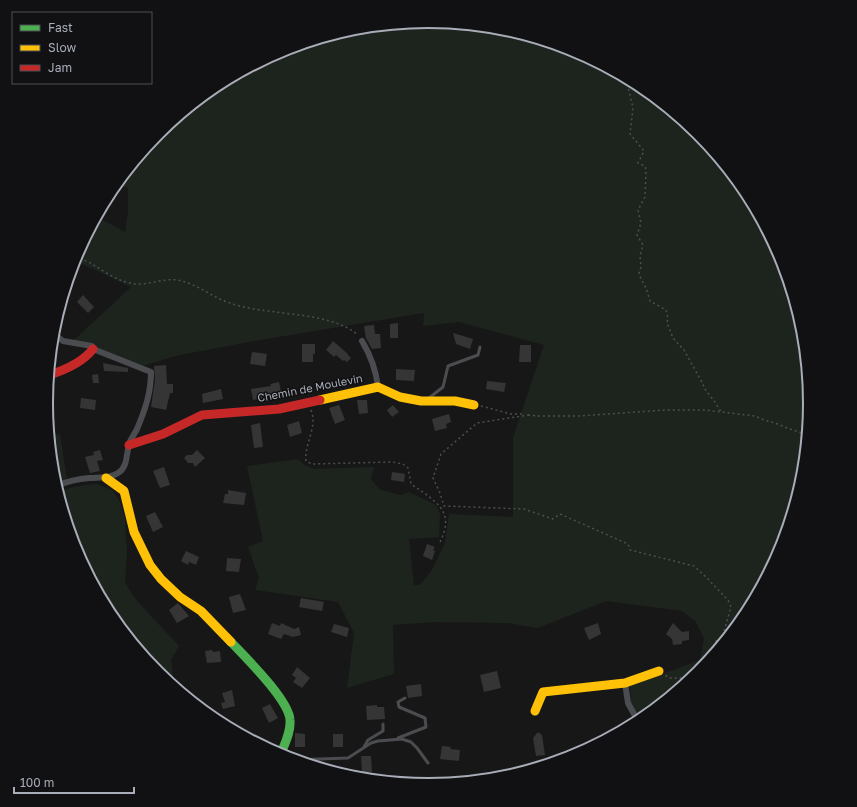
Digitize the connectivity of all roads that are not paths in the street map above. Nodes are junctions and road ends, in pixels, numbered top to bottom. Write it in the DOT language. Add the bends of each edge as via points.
graph roads {
  1 [pos="59,338"];
  2 [pos="362,341"];
  3 [pos="480,347"];
  4 [pos="93,350"];
  5 [pos="54,374"];
  6 [pos="378,387"];
  7 [pos="426,401"];
  8 [pos="474,405"];
  9 [pos="129,445"];
  10 [pos="106,478"];
  11 [pos="62,484"];
  12 [pos="659,671"];
  13 [pos="625,683"];
  14 [pos="405,698"];
  15 [pos="535,711"];
  16 [pos="636,717"];
  17 [pos="383,724"];
  18 [pos="394,739"];
  19 [pos="364,747"];
  20 [pos="283,749"];
  21 [pos="309,759"];
  22 [pos="428,763"];
  1 -- 4 [label="street" via="63,341 92,346"];
  2 -- 6 [label="street" via="376,372"];
  3 -- 7 [label="lane" via="478,355 448,366 443,387"];
  4 -- 5 [label="street" via="90,355"];
  4 -- 9 [label="street" via="151,372 148,400"];
  6 -- 7 [label="street, Chemin de Moulevin" via="400,397"];
  6 -- 9 [label="street, Chemin de Moulevin" via="279,409 202,415 163,434"];
  7 -- 8 [label="street, Chemin de Moulevin" via="455,401"];
  9 -- 10 [label="street" via="126,461 120,473"];
  10 -- 11 [label="street" via="88,478"];
  10 -- 20 [label="street" via="124,491 134,532 153,570 180,597 201,610 269,684 283,703 290,717 289,733"];
  12 -- 13 [label="street"];
  13 -- 15 [label="street" via="543,692"];
  13 -- 16 [label="street" via="628,703"];
  14 -- 18 [label="lane" via="398,702 400,707 425,718 426,727"];
  17 -- 19 [label="lane" via="383,730 368,740"];
  18 -- 19 [label="lane" via="378,741"];
  18 -- 22 [label="lane" via="411,742"];
  19 -- 21 [label="lane" via="348,758"];
}
